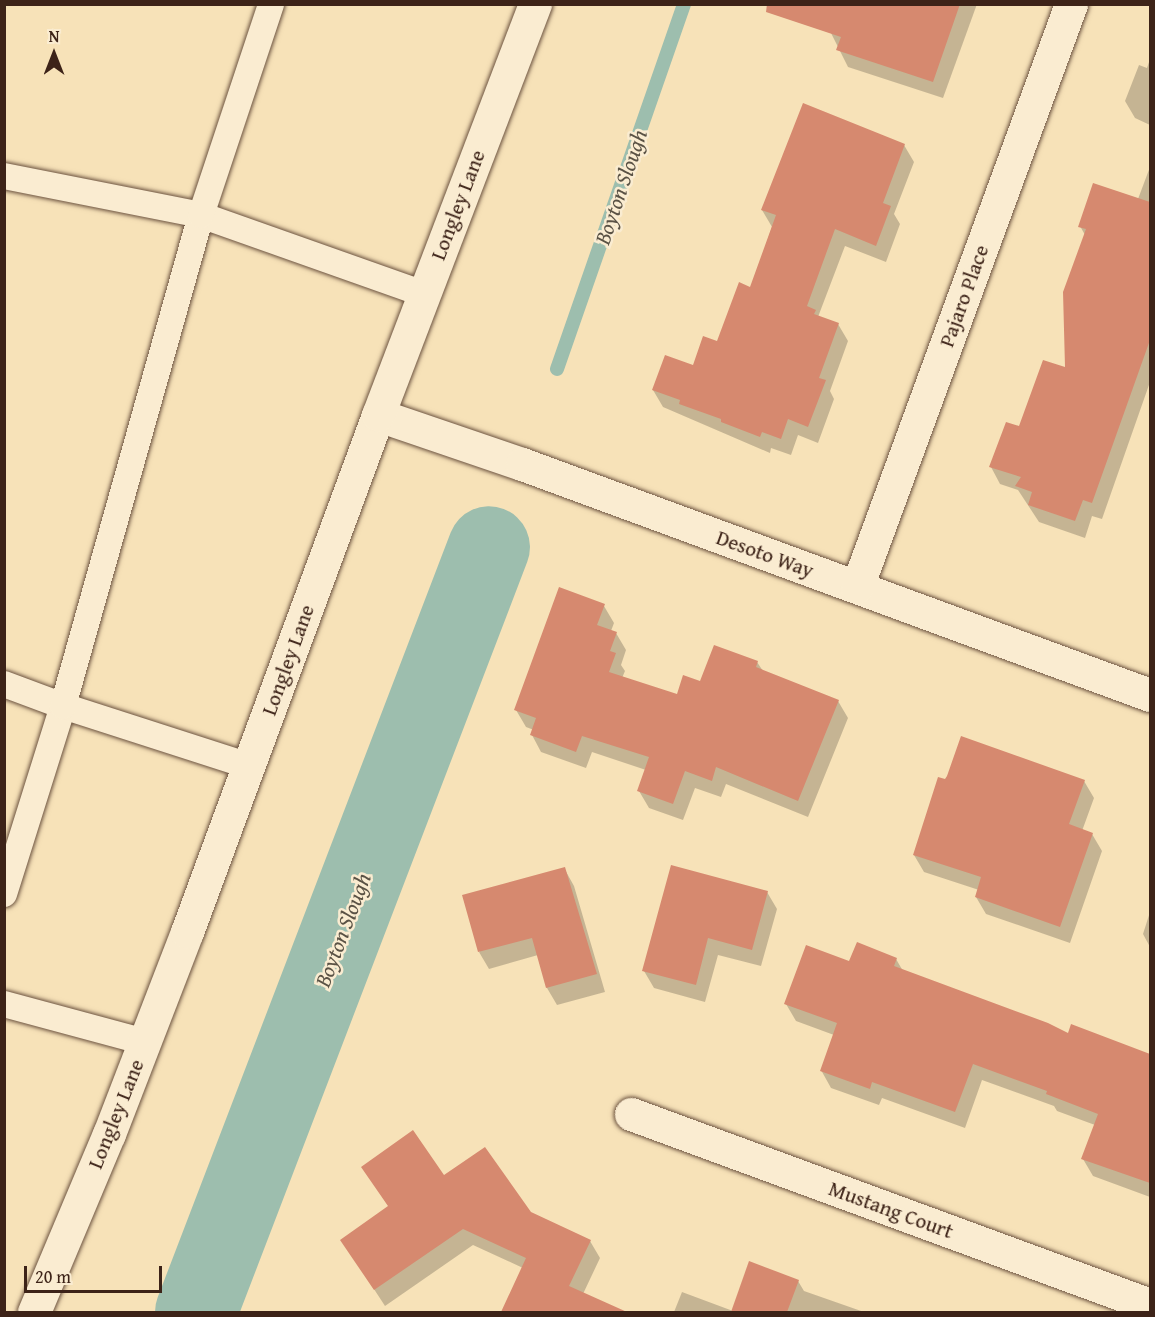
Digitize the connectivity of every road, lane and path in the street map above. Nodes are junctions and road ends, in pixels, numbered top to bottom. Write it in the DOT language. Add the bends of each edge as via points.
graph roads {
  1 [pos="271,4"];
  2 [pos="535,4"];
  3 [pos="1071,4"];
  4 [pos="4,176"];
  5 [pos="201,215"];
  6 [pos="424,294"];
  7 [pos="378,415"];
  8 [pos="857,587"];
  9 [pos="4,684"];
  10 [pos="1150,695"];
  11 [pos="63,706"];
  12 [pos="249,766"];
  13 [pos="4,894"];
  14 [pos="4,1004"];
  15 [pos="145,1042"];
  16 [pos="631,1114"];
  17 [pos="1150,1305"];
  18 [pos="34,1312"];
  1 -- 5 [label="lane"];
  2 -- 6 [label="street, Longley Lane"];
  3 -- 8 [label="street, Pajaro Place"];
  4 -- 5 [label="lane"];
  5 -- 6 [label="lane"];
  5 -- 11 [label="lane"];
  6 -- 7 [label="street, Longley Lane"];
  7 -- 8 [label="street, Desoto Way"];
  7 -- 12 [label="street, Longley Lane"];
  8 -- 10 [label="street, Desoto Way"];
  9 -- 11 [label="lane"];
  11 -- 12 [label="lane"];
  11 -- 13 [label="lane"];
  12 -- 15 [label="street, Longley Lane"];
  14 -- 15 [label="lane"];
  15 -- 18 [label="street, Longley Lane"];
  16 -- 17 [label="street, Mustang Court"];
}
